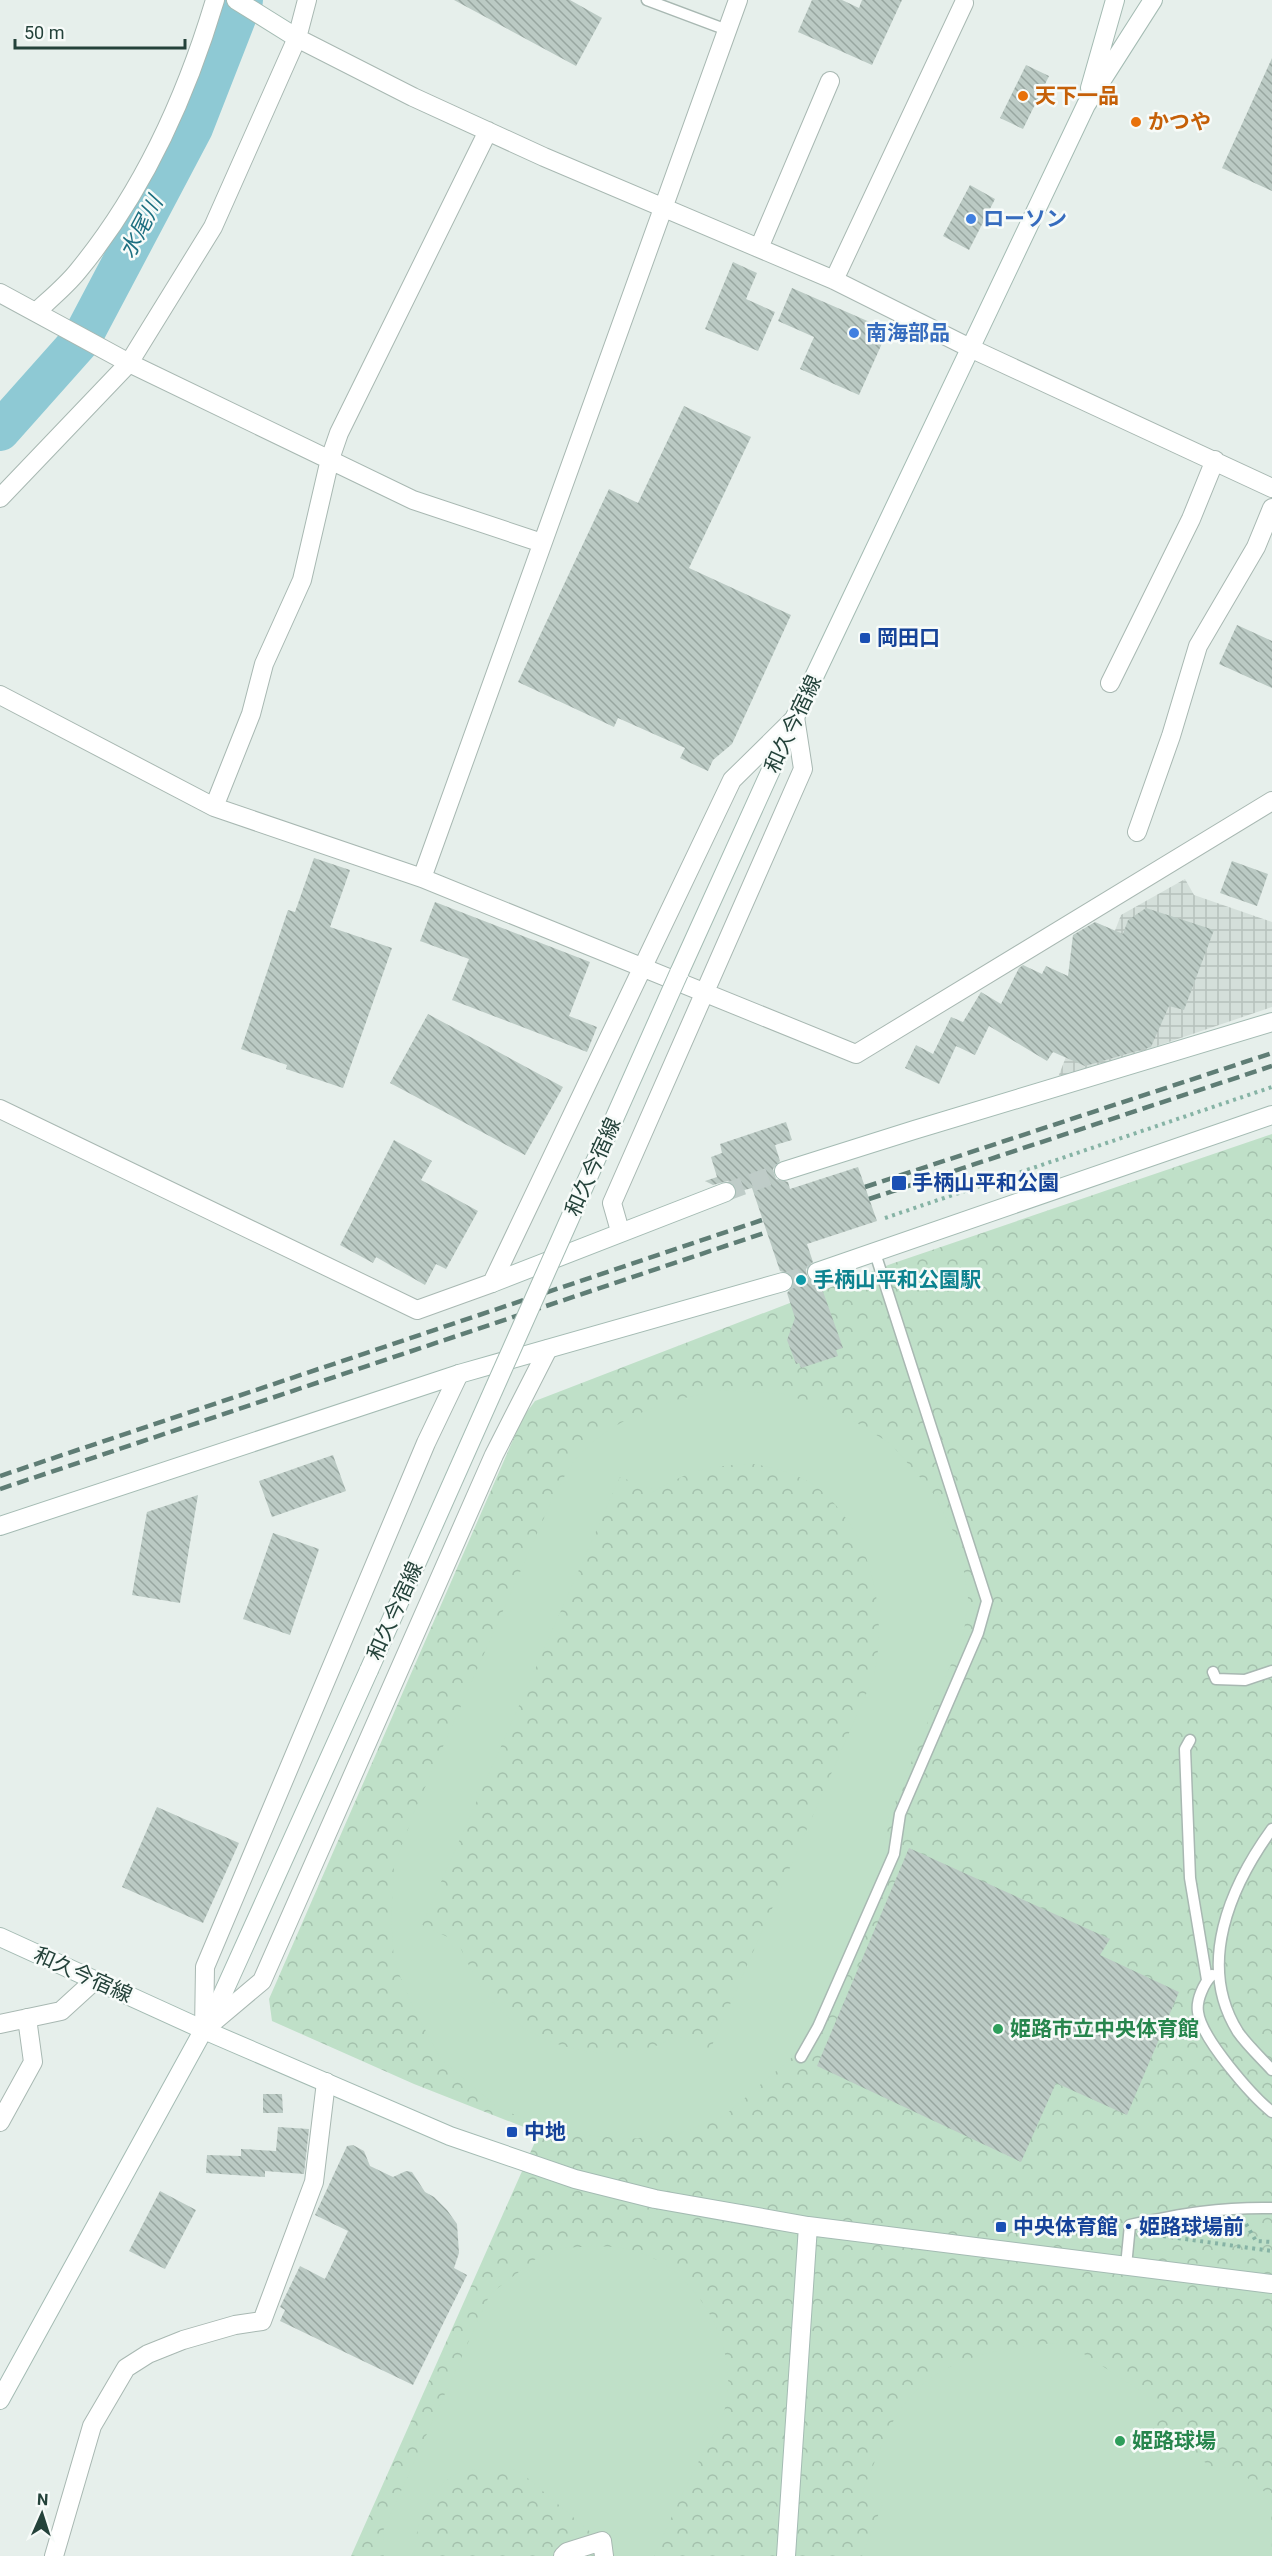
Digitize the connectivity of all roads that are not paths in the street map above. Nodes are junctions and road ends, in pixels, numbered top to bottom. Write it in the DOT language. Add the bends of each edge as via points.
graph roads {
  1 [pos="215,0"];
  2 [pos="236,0"];
  3 [pos="307,0"];
  4 [pos="647,0"];
  5 [pos="738,0"];
  6 [pos="1115,0"];
  7 [pos="1153,0"];
  8 [pos="964,3"];
  9 [pos="727,30"];
  10 [pos="297,38"];
  11 [pos="830,81"];
  12 [pos="1086,105"];
  13 [pos="488,131"];
  14 [pos="663,208"];
  15 [pos="759,248"];
  16 [pos="834,280"];
  17 [pos="0,293"];
  18 [pos="36,312"];
  19 [pos="970,348"];
  20 [pos="129,363"];
  21 [pos="330,459"];
  22 [pos="1215,460"];
  23 [pos="1272,488"];
  24 [pos="0,498"];
  25 [pos="1272,508"];
  26 [pos="542,543"];
  27 [pos="1110,683"];
  28 [pos="0,695"];
  29 [pos="795,717"];
  30 [pos="1272,801"];
  31 [pos="214,807"];
  32 [pos="1137,832"];
  33 [pos="422,878"];
  34 [pos="642,967"];
  35 [pos="703,993"];
  36 [pos="1272,1022"];
  37 [pos="0,1109"];
  38 [pos="1272,1116"];
  39 [pos="784,1171"];
  40 [pos="726,1192"];
  41 [pos="620,1232"];
  42 [pos="877,1260"];
  43 [pos="817,1272"];
  44 [pos="783,1282"];
  45 [pos="492,1283"];
  46 [pos="548,1349"];
  47 [pos="459,1374"];
  48 [pos="0,1526"];
  49 [pos="1272,1671"];
  50 [pos="1213,1672"];
  51 [pos="1190,1740"];
  52 [pos="1272,1829"];
  53 [pos="0,1937"];
  54 [pos="1217,1970"];
  55 [pos="95,1980"];
  56 [pos="1207,1980"];
  57 [pos="27,2018"];
  58 [pos="0,2024"];
  59 [pos="204,2030"];
  60 [pos="801,2057"];
  61 [pos="1272,2070"];
  62 [pos="326,2082"];
  63 [pos="1272,2112"];
  64 [pos="0,2122"];
  65 [pos="1272,2208"];
  66 [pos="808,2226"];
  67 [pos="1126,2266"];
  68 [pos="1272,2284"];
  69 [pos="0,2400"];
  70 [pos="54,2556"];
  71 [pos="563,2556"];
  72 [pos="603,2556"];
  73 [pos="786,2556"];
  1 -- 18 [label="street" via="190,78 138,184 77,273"];
  2 -- 10 [label="street"];
  3 -- 10 [label="street"];
  4 -- 9 [label="lane"];
  5 -- 9 [label="street"];
  6 -- 12 [label="street, 和久今宿線"];
  7 -- 12 [label="street, 和久今宿線"];
  8 -- 16 [label="street"];
  9 -- 14 [label="street"];
  10 -- 13 [label="street"];
  10 -- 20 [label="street" via="213,227"];
  11 -- 15 [label="street"];
  12 -- 19 [label="street, 和久今宿線"];
  13 -- 14 [label="street"];
  13 -- 21 [label="street" via="339,433"];
  14 -- 15 [label="street"];
  14 -- 26 [label="street"];
  15 -- 16 [label="street"];
  16 -- 19 [label="street"];
  17 -- 18 [label="street"];
  18 -- 20 [label="street"];
  19 -- 22 [label="street"];
  19 -- 29 [label="street, 和久今宿線"];
  20 -- 21 [label="street"];
  20 -- 24 [label="street"];
  21 -- 26 [label="street" via="413,500"];
  21 -- 31 [label="street" via="302,580 264,664 251,714"];
  22 -- 23 [label="street"];
  22 -- 27 [label="street" via="1191,519"];
  25 -- 32 [label="street" via="1256,547 1198,646"];
  26 -- 33 [label="street"];
  28 -- 31 [label="street"];
  29 -- 34 [label="street" via="732,780"];
  29 -- 35 [label="street" via="803,769"];
  29 -- 59 [label="street, 和久今宿線, bridge"];
  30 -- 35 [label="street" via="856,1054"];
  31 -- 33 [label="street"];
  33 -- 34 [label="street"];
  34 -- 35 [label="street"];
  34 -- 45 [label="street"];
  35 -- 41 [label="street" via="612,1203"];
  36 -- 39 [label="street"];
  37 -- 45 [label="street" via="417,1310"];
  38 -- 42 [label="street"];
  40 -- 41 [label="street"];
  41 -- 45 [label="street"];
  42 -- 43 [label="street"];
  42 -- 60 [label="lane" via="987,1601 978,1633 900,1814 894,1854"];
  44 -- 46 [label="street"];
  46 -- 47 [label="street"];
  46 -- 59 [label="street" via="494,1455 262,1981"];
  47 -- 48 [label="street"];
  47 -- 59 [label="street" via="421,1454 204,1967"];
  49 -- 50 [label="lane" via="1245,1680 1216,1679"];
  51 -- 56 [label="lane" via="1185,1749 1190,1878"];
  52 -- 54 [label="lane" via="1248,1862 1222,1930"];
  53 -- 55 [label="street, 和久今宿線"];
  54 -- 56 [label="lane"];
  54 -- 61 [label="lane" via="1219,1990 1239,2032"];
  55 -- 57 [label="street" via="61,2011"];
  55 -- 59 [label="street, 和久今宿線"];
  56 -- 63 [label="lane" via="1197,2012 1201,2021 1227,2066"];
  57 -- 58 [label="street"];
  57 -- 64 [label="street" via="33,2062"];
  59 -- 62 [label="street"];
  59 -- 69 [label="street"];
  62 -- 66 [label="street" via="450,2136 575,2178 656,2199"];
  62 -- 70 [label="street" via="314,2182 262,2321 183,2340 126,2368 92,2426"];
  65 -- 67 [label="lane" via="1198,2210 1130,2225"];
  66 -- 67 [label="street"];
  66 -- 73 [label="street"];
  67 -- 68 [label="street"];
  71 -- 72 [label="street" via="602,2541"];
}
